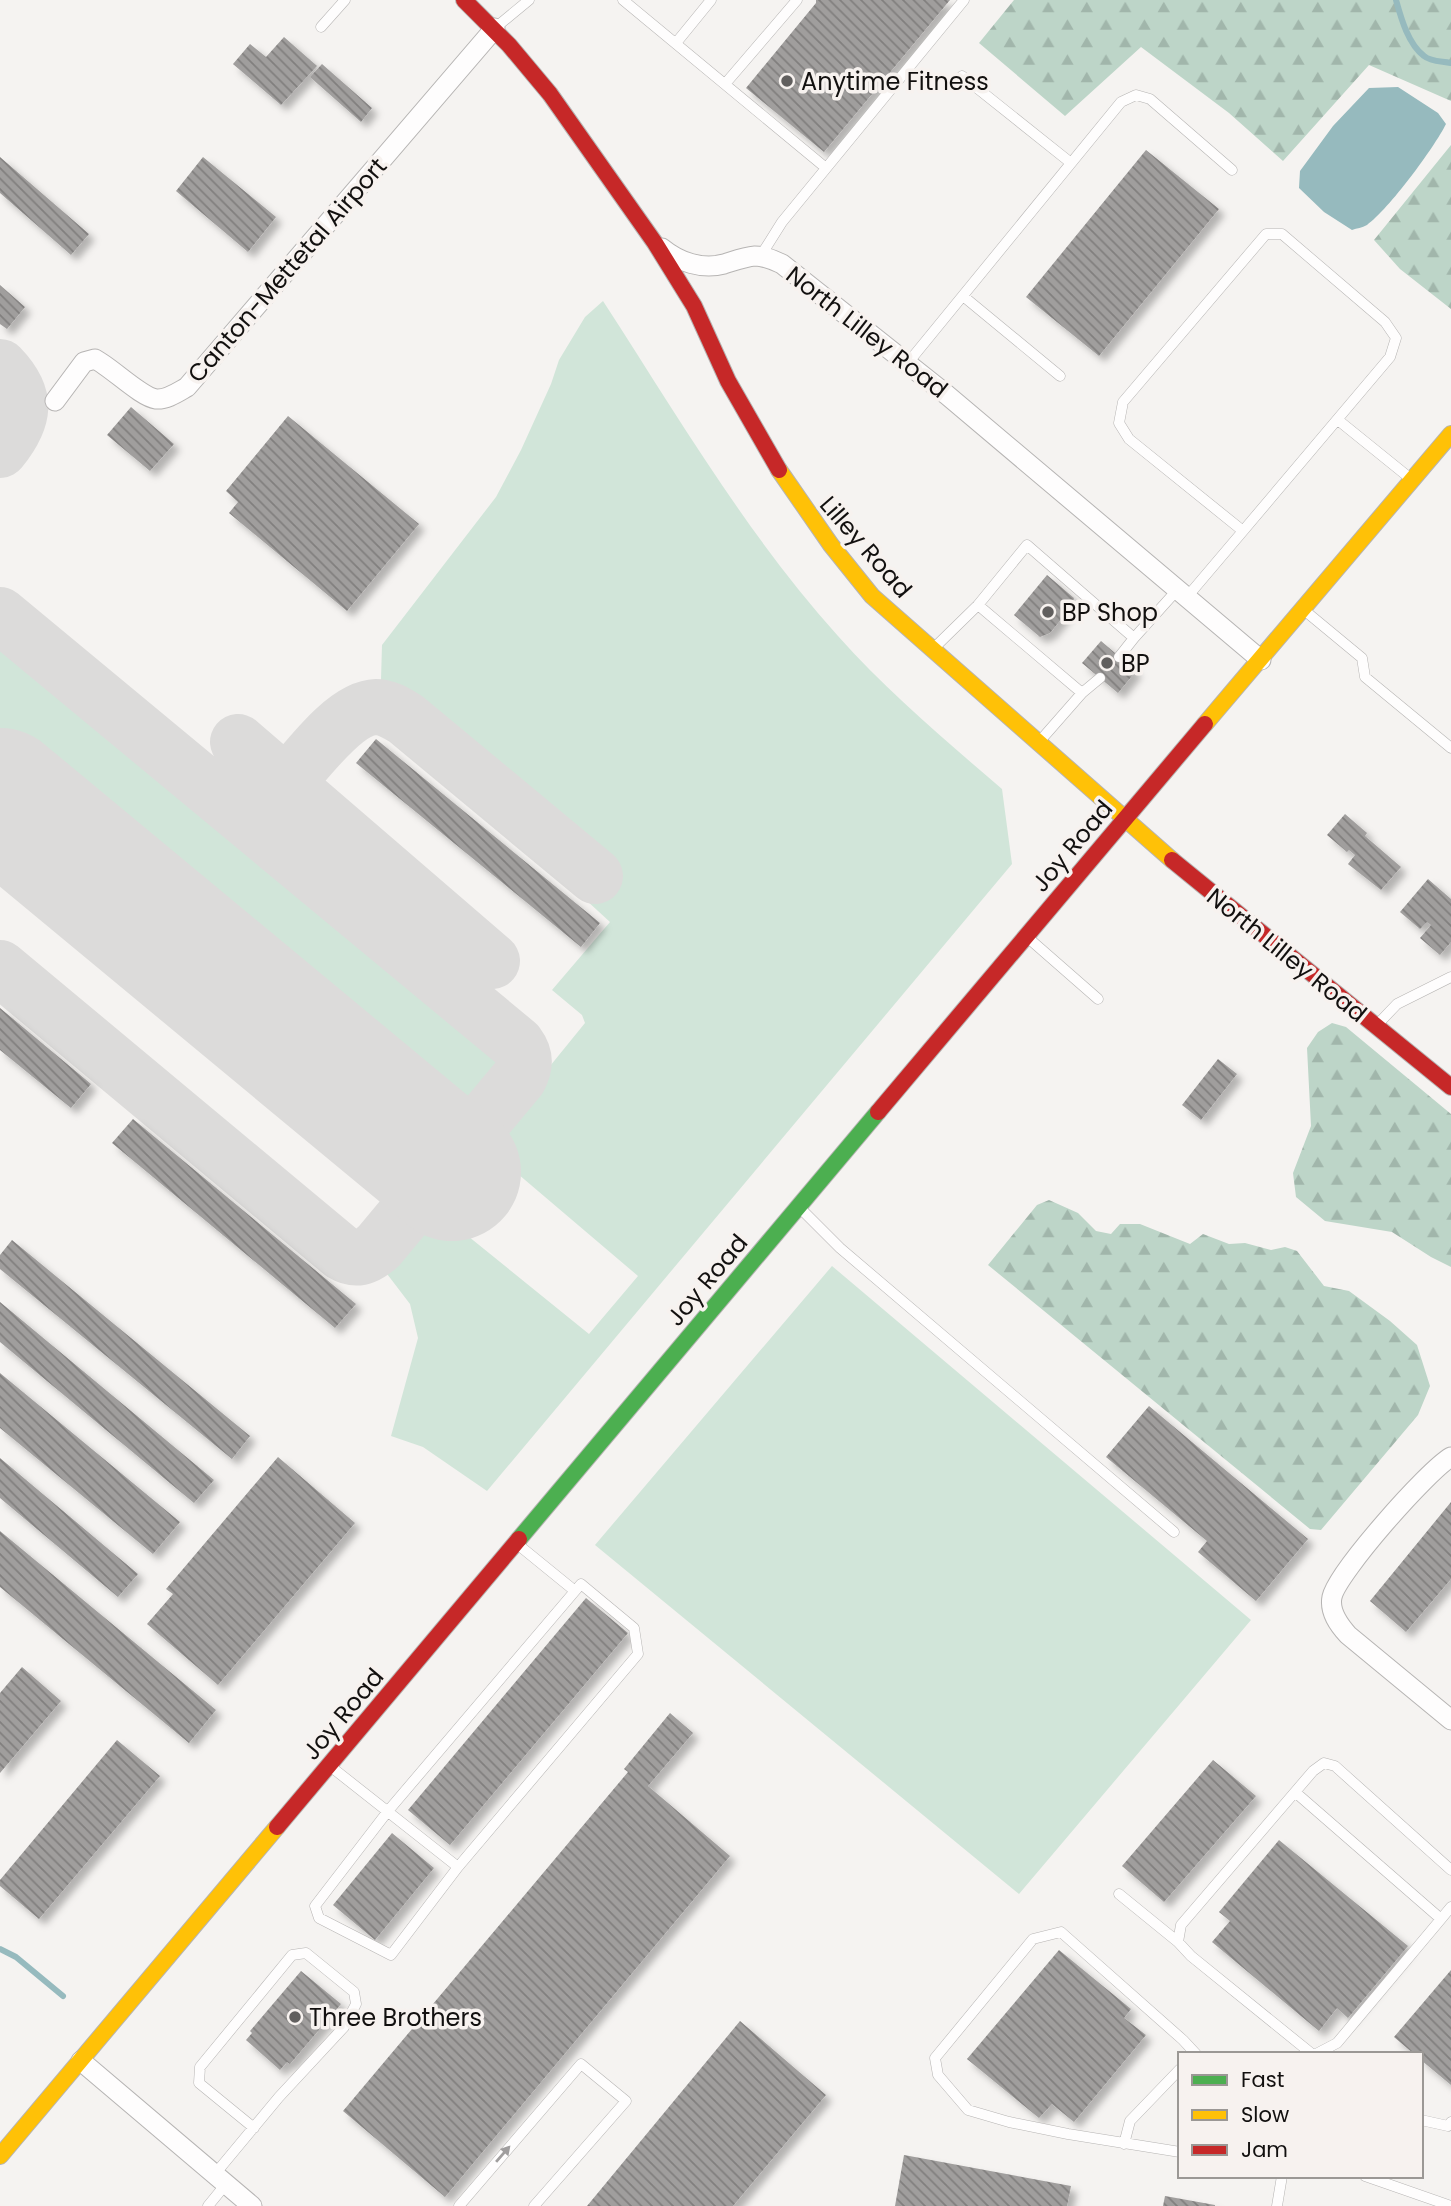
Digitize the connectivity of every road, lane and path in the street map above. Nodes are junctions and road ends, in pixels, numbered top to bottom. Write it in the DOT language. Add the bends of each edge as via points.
graph roads {
  1 [pos="345,0"];
  2 [pos="464,0"];
  3 [pos="529,0"];
  4 [pos="711,0"];
  5 [pos="797,0"];
  6 [pos="964,0"];
  7 [pos="626,1"];
  8 [pos="321,27"];
  9 [pos="495,28"];
  10 [pos="676,43"];
  11 [pos="962,76"];
  12 [pos="725,84"];
  13 [pos="1071,163"];
  14 [pos="826,167"];
  15 [pos="1232,170"];
  16 [pos="654,241"];
  17 [pos="760,257"];
  18 [pos="962,296"];
  19 [pos="907,363"];
  20 [pos="1060,376"];
  21 [pos="55,401"];
  22 [pos="1338,420"];
  23 [pos="1451,434"];
  24 [pos="1412,480"];
  25 [pos="1243,531"];
  26 [pos="1182,593"];
  27 [pos="978,605"];
  28 [pos="1304,610"];
  29 [pos="1134,638"];
  30 [pos="931,651"];
  31 [pos="1119,657"];
  32 [pos="1261,660"];
  33 [pos="1100,678"];
  34 [pos="1082,693"];
  35 [pos="1039,743"];
  36 [pos="1451,748"];
  37 [pos="1124,820"];
  38 [pos="1026,936"];
  39 [pos="1451,977"];
  40 [pos="1098,999"];
  41 [pos="1376,1027"];
  42 [pos="1451,1087"];
  43 [pos="798,1206"];
  44 [pos="1451,1457"];
  45 [pos="1174,1532"];
  46 [pos="516,1543"];
  47 [pos="575,1591"];
  48 [pos="1451,1720"];
  49 [pos="330,1765"];
  50 [pos="1295,1792"];
  51 [pos="388,1811"];
  52 [pos="458,1867"];
  53 [pos="1451,1870"];
  54 [pos="1119,1894"];
  55 [pos="1451,1907"];
  56 [pos="1441,1919"];
  57 [pos="1178,1942"];
  58 [pos="1193,2052"];
  59 [pos="1311,2052"];
  60 [pos="1318,2052"];
  61 [pos="80,2061"];
  62 [pos="1178,2071"];
  63 [pos="1423,2120"];
  64 [pos="1451,2122"];
  65 [pos="254,2128"];
  66 [pos="1124,2144"];
  67 [pos="1178,2152"];
  68 [pos="0,2156"];
  69 [pos="1282,2178"];
  70 [pos="1371,2178"];
  71 [pos="220,2179"];
  72 [pos="208,2206"];
  73 [pos="252,2206"];
  74 [pos="459,2206"];
  75 [pos="534,2206"];
  76 [pos="1277,2206"];
  77 [pos="1451,2206"];
  1 -- 8 [label="lane"];
  2 -- 9 [label="street, North Lilley Road"];
  3 -- 9 [label="lane"];
  4 -- 10 [label="lane"];
  5 -- 12 [label="lane"];
  6 -- 14 [label="lane"];
  7 -- 10 [label="lane"];
  9 -- 16 [label="street, North Lilley Road" via="572,121"];
  9 -- 21 [label="street, Canton-Mettetal Airport" via="187,387 156,399 95,359 84,362"];
  10 -- 12 [label="lane"];
  11 -- 13 [label="lane"];
  12 -- 14 [label="lane"];
  13 -- 15 [label="lane" via="1121,102 1136,95 1150,99"];
  13 -- 18 [label="lane"];
  14 -- 17 [label="lane"];
  16 -- 17 [label="street, North Lilley Road" via="672,256 696,265"];
  16 -- 30 [label="street, Lilley Road" via="703,323 726,379 772,463 802,509 872,596"];
  17 -- 19 [label="street, North Lilley Road" via="782,264"];
  18 -- 19 [label="lane"];
  18 -- 20 [label="lane"];
  19 -- 26 [label="street, North Lilley Road"];
  22 -- 24 [label="lane"];
  22 -- 25 [label="lane"];
  22 -- 25 [label="lane" via="1390,357 1396,338 1385,322 1282,234 1266,233 1123,402 1119,423 1129,439"];
  23 -- 24 [label="street, Joy Road"];
  24 -- 28 [label="street, Joy Road"];
  25 -- 26 [label="lane"];
  26 -- 29 [label="lane"];
  26 -- 32 [label="street, North Lilley Road"];
  27 -- 29 [label="lane" via="1027,545"];
  27 -- 30 [label="lane"];
  27 -- 34 [label="lane"];
  28 -- 32 [label="street, Joy Road"];
  28 -- 36 [label="lane" via="1362,658 1365,677"];
  29 -- 31 [label="lane"];
  30 -- 35 [label="street, Lilley Road"];
  32 -- 37 [label="street, Joy Road"];
  33 -- 34 [label="lane"];
  34 -- 35 [label="lane"];
  35 -- 37 [label="street, Lilley Road"];
  37 -- 38 [label="street, Joy Road"];
  37 -- 41 [label="street, North Lilley Road"];
  38 -- 40 [label="lane"];
  38 -- 43 [label="street, Joy Road"];
  39 -- 41 [label="lane" via="1397,1004"];
  41 -- 42 [label="street, North Lilley Road"];
  43 -- 45 [label="lane" via="836,1244"];
  43 -- 46 [label="street, Joy Road"];
  44 -- 48 [label="street" via="1431,1472 1344,1572 1331,1607 1348,1635"];
  46 -- 47 [label="lane"];
  46 -- 49 [label="street, Joy Road"];
  47 -- 51 [label="lane"];
  47 -- 52 [label="lane" via="581,1584 634,1629 638,1654"];
  49 -- 51 [label="lane"];
  49 -- 61 [label="street, Joy Road"];
  50 -- 53 [label="lane" via="1324,1763 1335,1766"];
  50 -- 56 [label="lane"];
  50 -- 57 [label="lane" via="1181,1925"];
  51 -- 52 [label="lane"];
  51 -- 52 [label="lane" via="315,1906 319,1918 391,1955"];
  54 -- 57 [label="lane"];
  55 -- 56 [label="lane"];
  56 -- 60 [label="lane" via="1337,2043"];
  57 -- 59 [label="lane"];
  58 -- 66 [label="lane" via="1061,1932 1033,1939 935,2058 938,2075 968,2110"];
  61 -- 68 [label="street, Joy Road"];
  61 -- 71 [label="street"];
  62 -- 66 [label="lane" via="1130,2121"];
  63 -- 64 [label="lane" via="1448,2126"];
  65 -- 65 [label="lane" via="344,2027 356,2004 354,1992 306,1953 292,1955 200,2067 199,2083"];
  65 -- 71 [label="lane"];
  66 -- 67 [label="lane"];
  69 -- 76 [label="lane"];
  70 -- 77 [label="lane"];
  71 -- 72 [label="lane"];
  71 -- 73 [label="street"];
  74 -- 75 [label="lane, one-way" via="582,2064 626,2101"];
}
